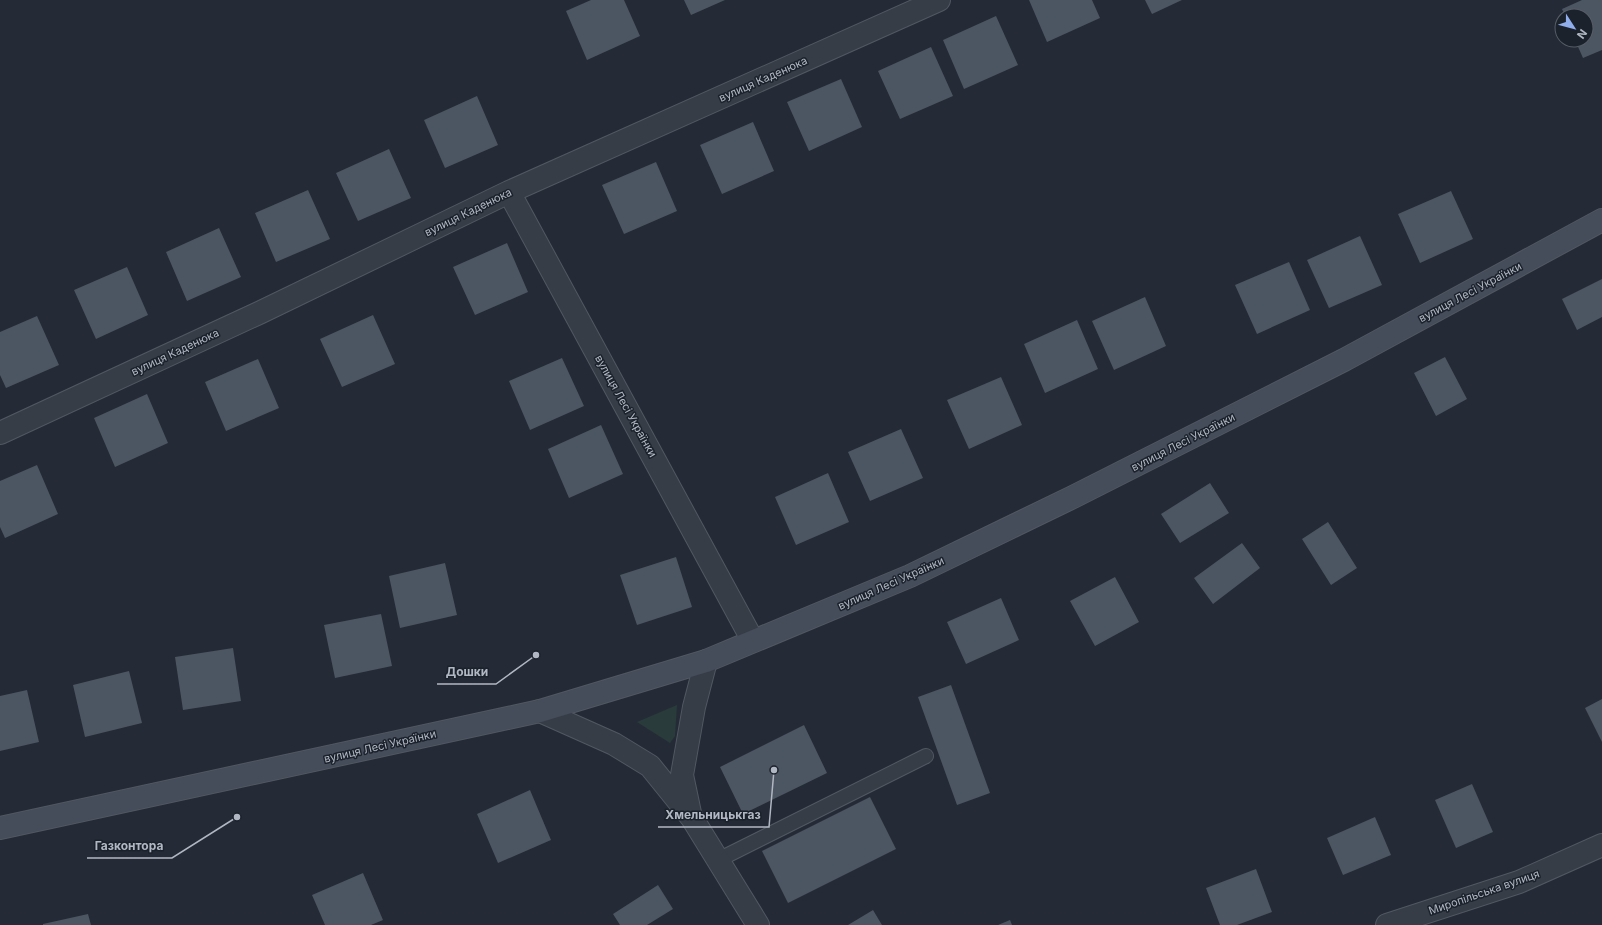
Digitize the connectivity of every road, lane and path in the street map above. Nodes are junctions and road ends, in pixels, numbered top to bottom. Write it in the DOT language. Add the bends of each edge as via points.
graph roads {
  1 [pos="939,0"];
  2 [pos="509,192"];
  3 [pos="1602,220"];
  4 [pos="0,433"];
  5 [pos="753,641"];
  6 [pos="706,661"];
  7 [pos="540,711"];
  8 [pos="926,756"];
  9 [pos="692,818"];
  10 [pos="0,828"];
  11 [pos="1602,846"];
  12 [pos="718,860"];
  13 [pos="758,925"];
  14 [pos="1387,925"];
  1 -- 2 [label="street, вулиця Каденюка"];
  2 -- 4 [label="street, вулиця Каденюка" via="259,313"];
  2 -- 5 [label="street, вулиця Лесі Українки"];
  3 -- 5 [label="main road, вулиця Лесі Українки" via="1344,360 1073,497 910,576"];
  5 -- 6 [label="main road, вулиця Лесі Українки"];
  6 -- 7 [label="main road, вулиця Лесі Українки"];
  6 -- 9 [label="street" via="694,706 682,775"];
  7 -- 9 [label="street" via="614,744 650,766"];
  7 -- 10 [label="main road, вулиця Лесі Українки"];
  8 -- 12 [label="lane"];
  9 -- 12 [label="street"];
  11 -- 14 [label="street, Миропільська вулиця" via="1519,882"];
  12 -- 13 [label="street"];
}
